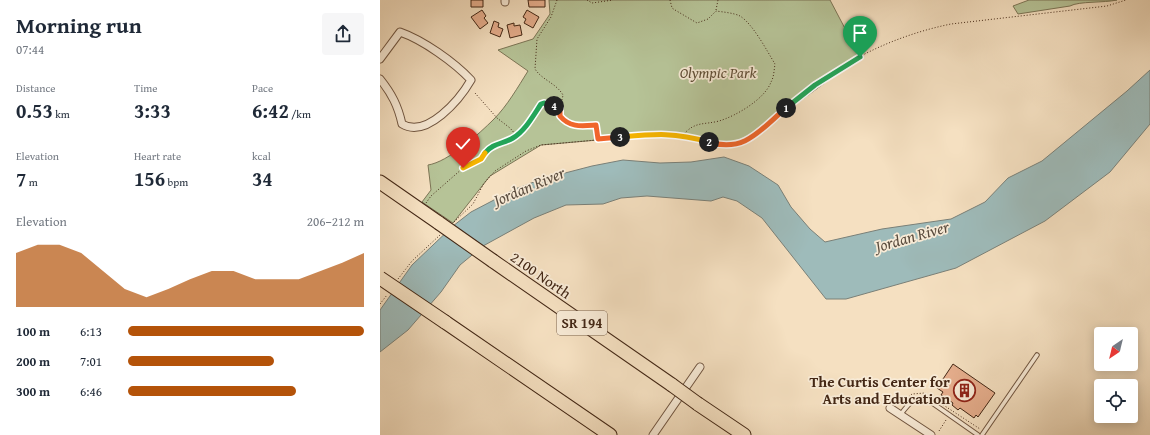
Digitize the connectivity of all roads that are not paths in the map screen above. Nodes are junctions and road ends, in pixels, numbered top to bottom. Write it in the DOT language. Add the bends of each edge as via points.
graph roads {
  1 [pos="380,59"];
  2 [pos="380,79"];
  3 [pos="380,182"];
  4 [pos="380,278"];
  5 [pos="1037,355"];
  6 [pos="700,367"];
  7 [pos="890,408"];
  8 [pos="901,414"];
  9 [pos="610,435"];
  10 [pos="653,435"];
  11 [pos="744,435"];
  12 [pos="931,435"];
  13 [pos="978,435"];
  14 [pos="982,435"];
  1 -- 2 [label="street" via="400,32 413,36 462,70 471,80 456,102 433,121 418,128 409,128 402,124 399,107"];
  3 -- 11 [label="highway, 2100 North / SR 194, bridge" via="440,229 493,261"];
  4 -- 9 [label="highway, bridge"];
  5 -- 14 [label="lane"];
  6 -- 10 [label="street"];
  7 -- 8 [label="street"];
  8 -- 12 [label="street"];
  8 -- 13 [label="lane" via="910,402 920,398 928,400"];
}
